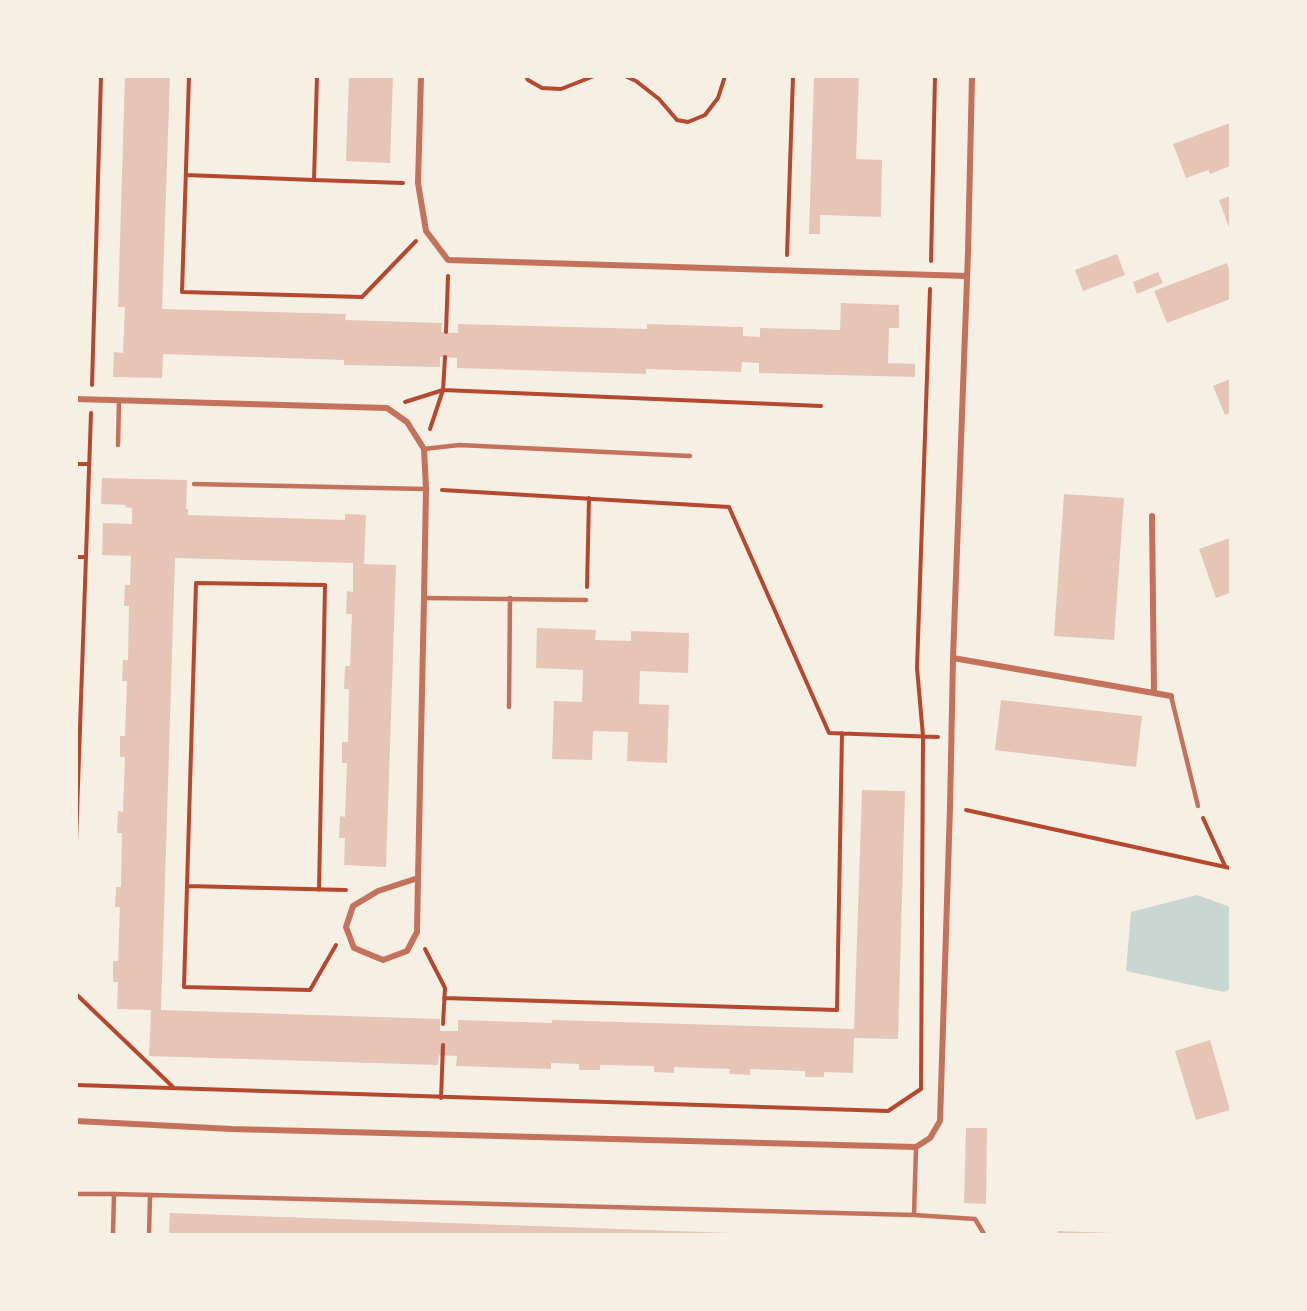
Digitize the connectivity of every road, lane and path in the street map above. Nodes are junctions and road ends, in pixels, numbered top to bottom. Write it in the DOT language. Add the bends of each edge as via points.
graph roads {
  1 [pos="101,76"];
  2 [pos="189,76"];
  3 [pos="317,76"];
  4 [pos="421,76"];
  5 [pos="526,76"];
  6 [pos="594,76"];
  7 [pos="625,76"];
  8 [pos="725,76"];
  9 [pos="793,76"];
  10 [pos="935,76"];
  11 [pos="972,76"];
  12 [pos="186,175"];
  13 [pos="314,180"];
  14 [pos="418,183"];
  15 [pos="426,231"];
  16 [pos="448,260"];
  17 [pos="786,271"];
  18 [pos="930,276"];
  19 [pos="967,276"];
  20 [pos="446,332"];
  21 [pos="445,357"];
  22 [pos="443,390"];
  23 [pos="76,399"];
  24 [pos="91,399"];
  25 [pos="119,400"];
  26 [pos="820,406"];
  27 [pos="387,408"];
  28 [pos="118,445"];
  29 [pos="424,449"];
  30 [pos="690,456"];
  31 [pos="76,464"];
  32 [pos="89,464"];
  33 [pos="194,484"];
  34 [pos="426,489"];
  35 [pos="589,498"];
  36 [pos="1152,516"];
  37 [pos="76,557"];
  38 [pos="85,557"];
  39 [pos="424,598"];
  40 [pos="510,598"];
  41 [pos="586,600"];
  42 [pos="953,658"];
  43 [pos="1154,693"];
  44 [pos="1171,696"];
  45 [pos="78,705"];
  46 [pos="509,707"];
  47 [pos="842,734"];
  48 [pos="923,736"];
  49 [pos="951,737"];
  50 [pos="1198,806"];
  51 [pos="950,807"];
  52 [pos="76,842"];
  53 [pos="1228,868"];
  54 [pos="418,879"];
  55 [pos="188,886"];
  56 [pos="319,890"];
  57 [pos="378,891"];
  58 [pos="346,927"];
  59 [pos="417,932"];
  60 [pos="76,994"];
  61 [pos="444,998"];
  62 [pos="444,1024"];
  63 [pos="443,1045"];
  64 [pos="76,1085"];
  65 [pos="174,1087"];
  66 [pos="441,1098"];
  67 [pos="76,1121"];
  68 [pos="916,1147"];
  69 [pos="76,1194"];
  70 [pos="114,1194"];
  71 [pos="150,1196"];
  72 [pos="914,1215"];
  73 [pos="113,1234"];
  74 [pos="149,1234"];
  75 [pos="984,1234"];
  1 -- 24 [label="path"];
  2 -- 12 [label="path"];
  3 -- 13 [label="path"];
  4 -- 14 [label="street"];
  5 -- 6 [label="path" via="542,88 561,89"];
  7 -- 8 [label="path" via="659,99 677,120 688,122 705,115 718,98"];
  9 -- 17 [label="path"];
  10 -- 18 [label="path"];
  11 -- 19 [label="street"];
  12 -- 13 [label="path"];
  12 -- 15 [label="path" via="182,292 362,297"];
  13 -- 14 [label="path"];
  14 -- 15 [label="street"];
  15 -- 16 [label="street"];
  16 -- 17 [label="street"];
  16 -- 20 [label="path"];
  17 -- 18 [label="street"];
  18 -- 19 [label="street"];
  18 -- 48 [label="path" via="917,668"];
  19 -- 42 [label="street"];
  21 -- 22 [label="path"];
  22 -- 26 [label="path"];
  22 -- 27 [label="path"];
  22 -- 29 [label="path"];
  23 -- 24 [label="street"];
  24 -- 25 [label="street"];
  24 -- 32 [label="path"];
  25 -- 27 [label="street"];
  25 -- 28 [label="lane"];
  27 -- 29 [label="street" via="407,422"];
  29 -- 30 [label="lane" via="459,445"];
  29 -- 34 [label="street"];
  31 -- 32 [label="path"];
  32 -- 38 [label="path"];
  33 -- 34 [label="lane"];
  34 -- 35 [label="path"];
  34 -- 39 [label="street"];
  35 -- 41 [label="path"];
  35 -- 47 [label="path" via="729,507 829,733"];
  36 -- 43 [label="street"];
  37 -- 38 [label="path"];
  38 -- 45 [label="path"];
  39 -- 40 [label="lane"];
  39 -- 54 [label="street"];
  40 -- 41 [label="lane"];
  40 -- 46 [label="lane"];
  42 -- 43 [label="street"];
  42 -- 49 [label="street"];
  43 -- 44 [label="street"];
  44 -- 50 [label="lane"];
  45 -- 52 [label="path"];
  47 -- 48 [label="path"];
  47 -- 61 [label="path" via="837,1010"];
  48 -- 49 [label="path"];
  48 -- 66 [label="path" via="921,1089 888,1111"];
  49 -- 51 [label="street"];
  50 -- 53 [label="path"];
  51 -- 53 [label="path"];
  51 -- 68 [label="street" via="940,1121 930,1138"];
  54 -- 57 [label="street"];
  54 -- 59 [label="street"];
  55 -- 56 [label="path"];
  55 -- 56 [label="path" via="196,583 325,585"];
  55 -- 58 [label="path" via="184,987 310,990"];
  56 -- 57 [label="path"];
  57 -- 58 [label="street" via="353,906"];
  58 -- 59 [label="street" via="354,948 383,960 407,951"];
  59 -- 61 [label="path" via="445,988"];
  60 -- 65 [label="path"];
  61 -- 62 [label="path"];
  63 -- 66 [label="path"];
  64 -- 65 [label="path"];
  65 -- 66 [label="path"];
  67 -- 68 [label="street" via="232,1129"];
  68 -- 72 [label="lane"];
  69 -- 70 [label="lane"];
  70 -- 71 [label="lane"];
  70 -- 73 [label="lane"];
  71 -- 72 [label="lane"];
  71 -- 74 [label="lane"];
  72 -- 75 [label="lane" via="975,1219"];
}
